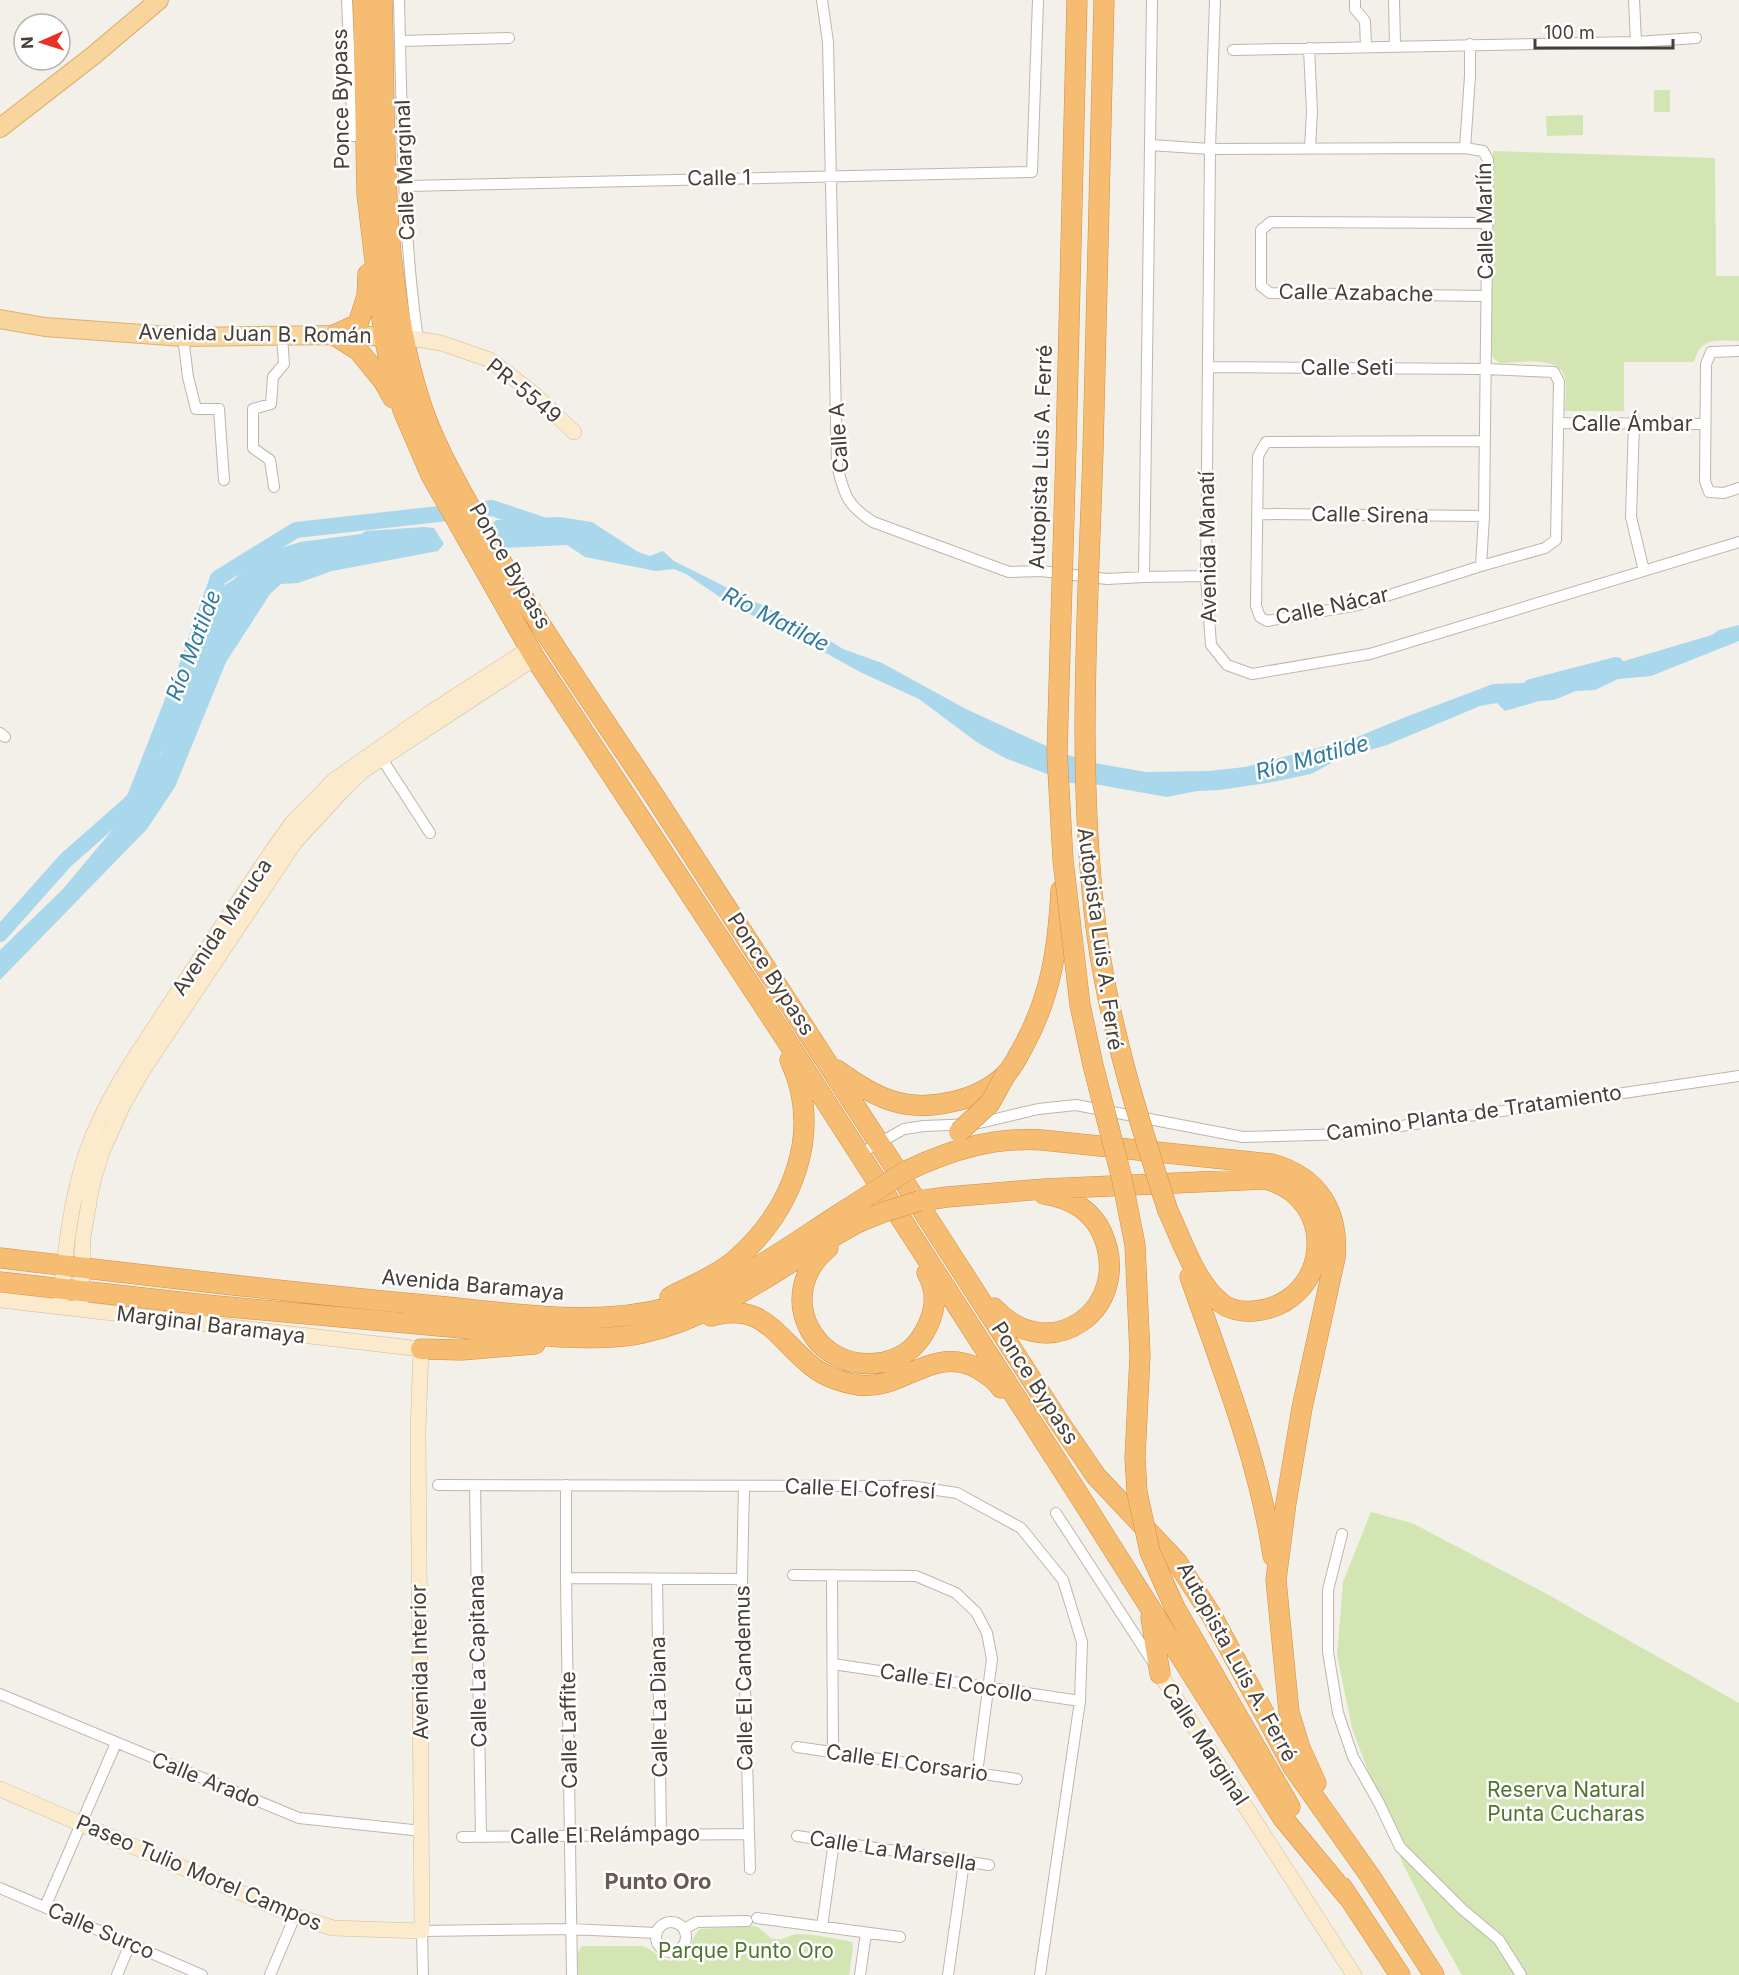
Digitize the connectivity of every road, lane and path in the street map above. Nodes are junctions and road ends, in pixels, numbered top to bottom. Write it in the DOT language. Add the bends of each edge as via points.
graph roads {
  1 [pos="159,0"];
  2 [pos="347,0"];
  3 [pos="363,0"];
  4 [pos="382,0"];
  5 [pos="399,0"];
  6 [pos="822,0"];
  7 [pos="1038,0"];
  8 [pos="1077,0"];
  9 [pos="1104,0"];
  10 [pos="1152,0"];
  11 [pos="1215,0"];
  12 [pos="1355,0"];
  13 [pos="1394,0"];
  14 [pos="1634,0"];
  15 [pos="509,38"];
  16 [pos="1696,38"];
  17 [pos="400,41"];
  18 [pos="1636,42"];
  19 [pos="1470,44"];
  20 [pos="1395,45"];
  21 [pos="1366,47"];
  22 [pos="1310,48"];
  23 [pos="1233,50"];
  24 [pos="0,128"];
  25 [pos="366,135"];
  26 [pos="1150,145"];
  27 [pos="1310,148"];
  28 [pos="1465,148"];
  29 [pos="1209,149"];
  30 [pos="831,176"];
  31 [pos="406,186"];
  32 [pos="1487,223"];
  33 [pos="371,224"];
  34 [pos="1486,296"];
  35 [pos="0,319"];
  36 [pos="334,335"];
  37 [pos="282,336"];
  38 [pos="183,337"];
  39 [pos="402,338"];
  40 [pos="1739,351"];
  41 [pos="1208,367"];
  42 [pos="1486,369"];
  43 [pos="408,423"];
  44 [pos="1559,423"];
  45 [pos="1634,424"];
  46 [pos="1705,424"];
  47 [pos="574,432"];
  48 [pos="1485,441"];
  49 [pos="224,480"];
  50 [pos="274,487"];
  51 [pos="448,487"];
  52 [pos="1739,488"];
  53 [pos="1257,514"];
  54 [pos="1484,516"];
  55 [pos="1739,542"];
  56 [pos="485,554"];
  57 [pos="1481,566"];
  58 [pos="1644,571"];
  59 [pos="1206,576"];
  60 [pos="1144,577"];
  61 [pos="532,654"];
  62 [pos="382,759"];
  63 [pos="430,833"];
  64 [pos="1062,860"];
  65 [pos="781,1032"];
  66 [pos="826,1062"];
  67 [pos="1006,1074"];
  68 [pos="1739,1076"];
  69 [pos="880,1142"];
  70 [pos="859,1154"];
  71 [pos="906,1171"];
  72 [pos="1021,1191"];
  73 [pos="1168,1211"];
  74 [pos="853,1218"];
  75 [pos="912,1236"];
  76 [pos="0,1258"];
  77 [pos="73,1267"];
  78 [pos="0,1281"];
  79 [pos="971,1286"];
  80 [pos="71,1299"];
  81 [pos="0,1300"];
  82 [pos="629,1316"];
  83 [pos="659,1328"];
  84 [pos="587,1338"];
  85 [pos="421,1349"];
  86 [pos="1006,1388"];
  87 [pos="438,1485"];
  88 [pos="475,1485"];
  89 [pos="566,1485"];
  90 [pos="744,1486"];
  91 [pos="1056,1513"];
  92 [pos="1342,1534"];
  93 [pos="793,1575"];
  94 [pos="832,1575"];
  95 [pos="566,1578"];
  96 [pos="657,1579"];
  97 [pos="742,1579"];
  98 [pos="1276,1580"];
  99 [pos="1144,1599"];
  100 [pos="833,1664"];
  101 [pos="1160,1674"];
  102 [pos="989,1687"];
  103 [pos="0,1694"];
  104 [pos="1080,1701"];
  105 [pos="116,1743"];
  106 [pos="797,1747"];
  107 [pos="833,1752"];
  108 [pos="977,1773"];
  109 [pos="1017,1779"];
  110 [pos="0,1789"];
  111 [pos="81,1824"];
  112 [pos="422,1831"];
  113 [pos="1339,1831"];
  114 [pos="747,1834"];
  115 [pos="661,1835"];
  116 [pos="481,1836"];
  117 [pos="571,1836"];
  118 [pos="797,1836"];
  119 [pos="462,1837"];
  120 [pos="834,1841"];
  121 [pos="964,1862"];
  122 [pos="989,1865"];
  123 [pos="750,1869"];
  124 [pos="0,1888"];
  125 [pos="1348,1897"];
  126 [pos="45,1907"];
  127 [pos="295,1916"];
  128 [pos="822,1927"];
  129 [pos="571,1929"];
  130 [pos="684,1929"];
  131 [pos="422,1931"];
  132 [pos="656,1933"];
  133 [pos="866,1933"];
  134 [pos="900,1937"];
  135 [pos="130,1944"];
  136 [pos="117,1975"];
  137 [pos="202,1975"];
  138 [pos="270,1975"];
  139 [pos="423,1975"];
  140 [pos="572,1975"];
  141 [pos="860,1975"];
  142 [pos="948,1975"];
  143 [pos="1040,1975"];
  144 [pos="1354,1975"];
  145 [pos="1400,1975"];
  146 [pos="1434,1975"];
  147 [pos="1521,1975"];
  1 -- 24 [label="main road"];
  2 -- 25 [label="street, Calle Marginal" via="353,136"];
  3 -- 25 [label="highway, Ponce Bypass"];
  4 -- 39 [label="highway, Ponce Bypass" via="387,197"];
  5 -- 17 [label="street, Calle Marginal"];
  6 -- 30 [label="street, Calle A" via="828,42"];
  7 -- 30 [label="street, Calle 1" via="1032,172"];
  8 -- 64 [label="highway, Autopista Luis A. Ferré, bridge" via="1057,753"];
  9 -- 73 [label="highway, Autopista Luis A. Ferré, bridge" via="1084,723 1087,797 1097,935 1119,1047"];
  10 -- 26 [label="street"];
  11 -- 29 [label="street, Avenida Manatí"];
  12 -- 21 [label="street" via="1355,9 1365,21"];
  13 -- 20 [label="street"];
  14 -- 18 [label="street"];
  15 -- 17 [label="street"];
  16 -- 18 [label="street"];
  17 -- 31 [label="street, Calle Marginal"];
  18 -- 19 [label="street"];
  19 -- 20 [label="street"];
  19 -- 28 [label="street"];
  20 -- 21 [label="street"];
  21 -- 22 [label="street"];
  22 -- 23 [label="street" via="1260,54"];
  22 -- 27 [label="street"];
  25 -- 33 [label="highway, Ponce Bypass"];
  26 -- 29 [label="street, Calle Marlín"];
  26 -- 60 [label="street"];
  27 -- 28 [label="street, Calle Marlín"];
  27 -- 29 [label="street, Calle Marlín"];
  28 -- 32 [label="street, Calle Marlín" via="1483,151 1488,160"];
  29 -- 41 [label="street, Avenida Manatí"];
  30 -- 31 [label="street, Calle 1"];
  30 -- 60 [label="street, Calle A" via="837,466 845,495 856,511 873,522 1009,572 1041,571 1107,579"];
  31 -- 39 [label="street, Calle Marginal" via="411,290"];
  32 -- 34 [label="street, Calle Marlín"];
  32 -- 34 [label="street, Calle Azabache" via="1271,222 1261,230 1259,265 1261,286 1270,293"];
  33 -- 36 [label="highway" via="367,296 360,320"];
  33 -- 39 [label="highway, Ponce Bypass"];
  34 -- 42 [label="street, Calle Marlín"];
  35 -- 38 [label="main road, Avenida Juan B. Román" via="45,327"];
  36 -- 37 [label="main road, Avenida Juan B. Román"];
  36 -- 39 [label="main road, Avenida Juan B. Román"];
  36 -- 43 [label="highway" via="358,350 384,382"];
  37 -- 38 [label="main road, Avenida Juan B. Román"];
  37 -- 50 [label="street" via="284,364 273,377 271,404 253,409 254,448 270,460"];
  38 -- 49 [label="street" via="196,409 219,410"];
  39 -- 43 [label="highway, Ponce Bypass" via="393,378"];
  39 -- 47 [label="street, PR-5549" via="441,343 490,360"];
  39 -- 51 [label="highway, Ponce Bypass"];
  40 -- 46 [label="street" via="1712,352 1706,364"];
  41 -- 42 [label="street, Calle Seti"];
  41 -- 59 [label="street, Avenida Manatí"];
  42 -- 44 [label="street, Calle Nácar" via="1554,372 1559,382"];
  42 -- 48 [label="street, Calle Marlín"];
  43 -- 51 [label="highway, Ponce Bypass"];
  44 -- 45 [label="street, Calle Ámbar"];
  44 -- 57 [label="street, Calle Nácar" via="1556,540 1545,548"];
  45 -- 46 [label="street, Calle Ámbar"];
  45 -- 58 [label="street" via="1631,517"];
  46 -- 52 [label="street" via="1705,481 1709,492"];
  48 -- 53 [label="street, Calle Nácar" via="1266,442 1258,456"];
  48 -- 54 [label="street, Calle Marlín"];
  51 -- 56 [label="highway, Ponce Bypass"];
  53 -- 54 [label="street, Calle Sirena"];
  53 -- 57 [label="street, Calle Nácar" via="1256,606 1267,621 1358,605"];
  54 -- 57 [label="street, Calle Marlín"];
  55 -- 58 [label="street, Avenida Manatí"];
  56 -- 61 [label="highway, Ponce Bypass"];
  56 -- 66 [label="highway, Ponce Bypass" via="550,639"];
  58 -- 59 [label="street, Avenida Manatí" via="1370,654 1252,674 1227,665 1211,645"];
  59 -- 60 [label="street, Calle A"];
  61 -- 62 [label="street, Avenida Maruca"];
  61 -- 65 [label="highway, Ponce Bypass"];
  61 -- 77 [label="street, Avenida Maruca" via="428,714 333,781 285,832 108,1102 79,1180"];
  62 -- 63 [label="street"];
  62 -- 77 [label="street, Avenida Maruca" via="364,770 295,842 134,1084 112,1127 92,1185 83,1238"];
  64 -- 67 [label="highway, bridge" via="1054,963 1030,1034"];
  64 -- 125 [label="highway, Autopista Luis A. Ferré, bridge" via="1080,1005 1135,1245 1140,1354 1135,1458 1137,1492 1150,1552 1175,1608 1292,1810"];
  65 -- 70 [label="highway, Ponce Bypass"];
  65 -- 82 [label="highway" via="801,1095 803,1121 801,1151 786,1197 764,1232 732,1263"];
  66 -- 67 [label="highway" via="863,1088 893,1102 924,1106 956,1101 987,1089"];
  66 -- 69 [label="highway, Ponce Bypass"];
  67 -- 71 [label="highway, bridge" via="990,1103 971,1122"];
  68 -- 69 [label="street, Camino Planta de Tratamiento" via="1347,1134 1243,1137 1076,1105 1038,1109 975,1124 904,1129"];
  69 -- 70 [label="street, Camino Planta de Tratamiento"];
  69 -- 79 [label="highway, Ponce Bypass"];
  70 -- 75 [label="highway, Ponce Bypass"];
  71 -- 74 [label="highway, Avenida Baramaya, bridge"];
  71 -- 98 [label="highway" via="947,1152 977,1144 1042,1140 1255,1162 1283,1167 1307,1181 1332,1217 1335,1258 1302,1408"];
  72 -- 73 [label="highway" via="1255,1178 1274,1181 1296,1196 1313,1218 1317,1233 1314,1268 1296,1296 1281,1305 1249,1312 1235,1310 1211,1294 1197,1275"];
  72 -- 74 [label="highway, Avenida Baramaya, bridge" via="946,1197"];
  72 -- 79 [label="highway" via="1067,1200 1089,1213 1108,1250 1110,1263 1102,1300 1076,1326 1039,1333 1010,1323"];
  73 -- 98 [label="highway, Autopista Luis A. Ferré" via="1251,1461"];
  74 -- 75 [label="highway" via="845,1236 810,1266 802,1301 808,1327 817,1340 837,1357 856,1363 876,1363 901,1356 918,1343 931,1318 935,1306 931,1280"];
  74 -- 82 [label="highway, Avenida Baramaya" via="710,1292"];
  74 -- 83 [label="highway, Avenida Baramaya" via="750,1289 714,1308"];
  75 -- 86 [label="highway, Ponce Bypass"];
  76 -- 77 [label="highway, Avenida Baramaya"];
  77 -- 80 [label="street, Avenida Maruca"];
  77 -- 82 [label="highway, Avenida Baramaya" via="574,1319"];
  78 -- 80 [label="highway, Avenida Baramaya"];
  79 -- 113 [label="highway, Ponce Bypass" via="1096,1476 1187,1575 1293,1767"];
  80 -- 81 [label="street, Marginal Baramaya"];
  80 -- 84 [label="highway, Avenida Baramaya" via="207,1305"];
  80 -- 85 [label="street, Marginal Baramaya"];
  83 -- 84 [label="highway, Avenida Baramaya" via="626,1336"];
  83 -- 86 [label="highway" via="726,1312 746,1313 774,1330 815,1368 839,1381 872,1385 889,1382 931,1363 957,1361 981,1370"];
  84 -- 85 [label="highway" via="462,1350"];
  85 -- 112 [label="street, Avenida Interior" via="418,1431"];
  86 -- 99 [label="highway, Ponce Bypass" via="1018,1414 1038,1433"];
  87 -- 88 [label="street, Calle El Cofresí"];
  88 -- 89 [label="street, Calle El Cofresí"];
  88 -- 116 [label="street, Calle La Capitana"];
  89 -- 90 [label="street, Calle El Cofresí"];
  89 -- 95 [label="street, Calle Laffite"];
  90 -- 97 [label="street, Calle El Candemus"];
  90 -- 104 [label="street, Calle El Cofresí" via="934,1489 957,1493 1021,1528 1063,1580 1082,1642"];
  91 -- 101 [label="street, Calle Marginal"];
  92 -- 147 [label="street" via="1328,1590 1328,1652 1338,1713 1353,1757 1400,1847 1499,1940"];
  93 -- 94 [label="street"];
  94 -- 100 [label="street"];
  94 -- 102 [label="street" via="915,1576 956,1593 976,1612 987,1633 992,1659"];
  95 -- 96 [label="street"];
  95 -- 117 [label="street, Calle Laffite"];
  96 -- 97 [label="street"];
  96 -- 115 [label="street, Calle La Diana"];
  97 -- 114 [label="street, Calle El Candemus"];
  98 -- 113 [label="highway" via="1289,1712 1300,1748"];
  99 -- 101 [label="highway"];
  99 -- 125 [label="highway, Ponce Bypass" via="1282,1817"];
  100 -- 102 [label="street, Calle El Cocollo"];
  100 -- 107 [label="street"];
  101 -- 144 [label="street, Calle Marginal"];
  102 -- 104 [label="street, Calle El Cocollo"];
  102 -- 108 [label="street"];
  103 -- 105 [label="street, Calle Arado"];
  104 -- 143 [label="street, Calle El Cofresí"];
  105 -- 111 [label="street"];
  105 -- 112 [label="street, Calle Arado" via="299,1818"];
  106 -- 107 [label="street, Calle El Corsario"];
  107 -- 108 [label="street, Calle El Corsario"];
  108 -- 109 [label="street, Calle El Corsario"];
  110 -- 111 [label="street, Paseo Tulio Morel Campos"];
  111 -- 126 [label="street"];
  111 -- 127 [label="street, Paseo Tulio Morel Campos"];
  112 -- 131 [label="street, Avenida Interior"];
  113 -- 146 [label="highway"];
  114 -- 115 [label="street, Calle El Relámpago"];
  114 -- 123 [label="street, Calle El Candemus"];
  115 -- 117 [label="street, Calle El Relámpago"];
  116 -- 117 [label="street, Calle El Relámpago"];
  116 -- 119 [label="street, Calle El Relámpago"];
  117 -- 129 [label="street, Calle Laffite"];
  118 -- 120 [label="street, Calle La Marsella"];
  120 -- 121 [label="street, Calle La Marsella"];
  120 -- 128 [label="street"];
  121 -- 122 [label="street, Calle La Marsella"];
  121 -- 142 [label="street"];
  124 -- 126 [label="street, Calle Surco"];
  125 -- 145 [label="highway"];
  126 -- 135 [label="street, Calle Surco"];
  127 -- 131 [label="street, Paseo Tulio Morel Campos" via="333,1928"];
  127 -- 138 [label="street"];
  128 -- 130 [label="street, Paseo Tulio Morel Campos" via="752,1920 697,1922"];
  128 -- 133 [label="street, Paseo Tulio Morel Campos"];
  129 -- 131 [label="street, Paseo Tulio Morel Campos"];
  129 -- 132 [label="street, Paseo Tulio Morel Campos"];
  129 -- 140 [label="street, Calle Laffite"];
  130 -- 132 [label="street, Paseo Tulio Morel Campos" via="678,1923 667,1922"];
  130 -- 132 [label="street" via="686,1939 675,1952 658,1946"];
  131 -- 139 [label="street, Avenida Interior"];
  133 -- 134 [label="street, Paseo Tulio Morel Campos"];
  133 -- 141 [label="street"];
  135 -- 136 [label="street"];
  135 -- 137 [label="street, Calle Surco"];
}
